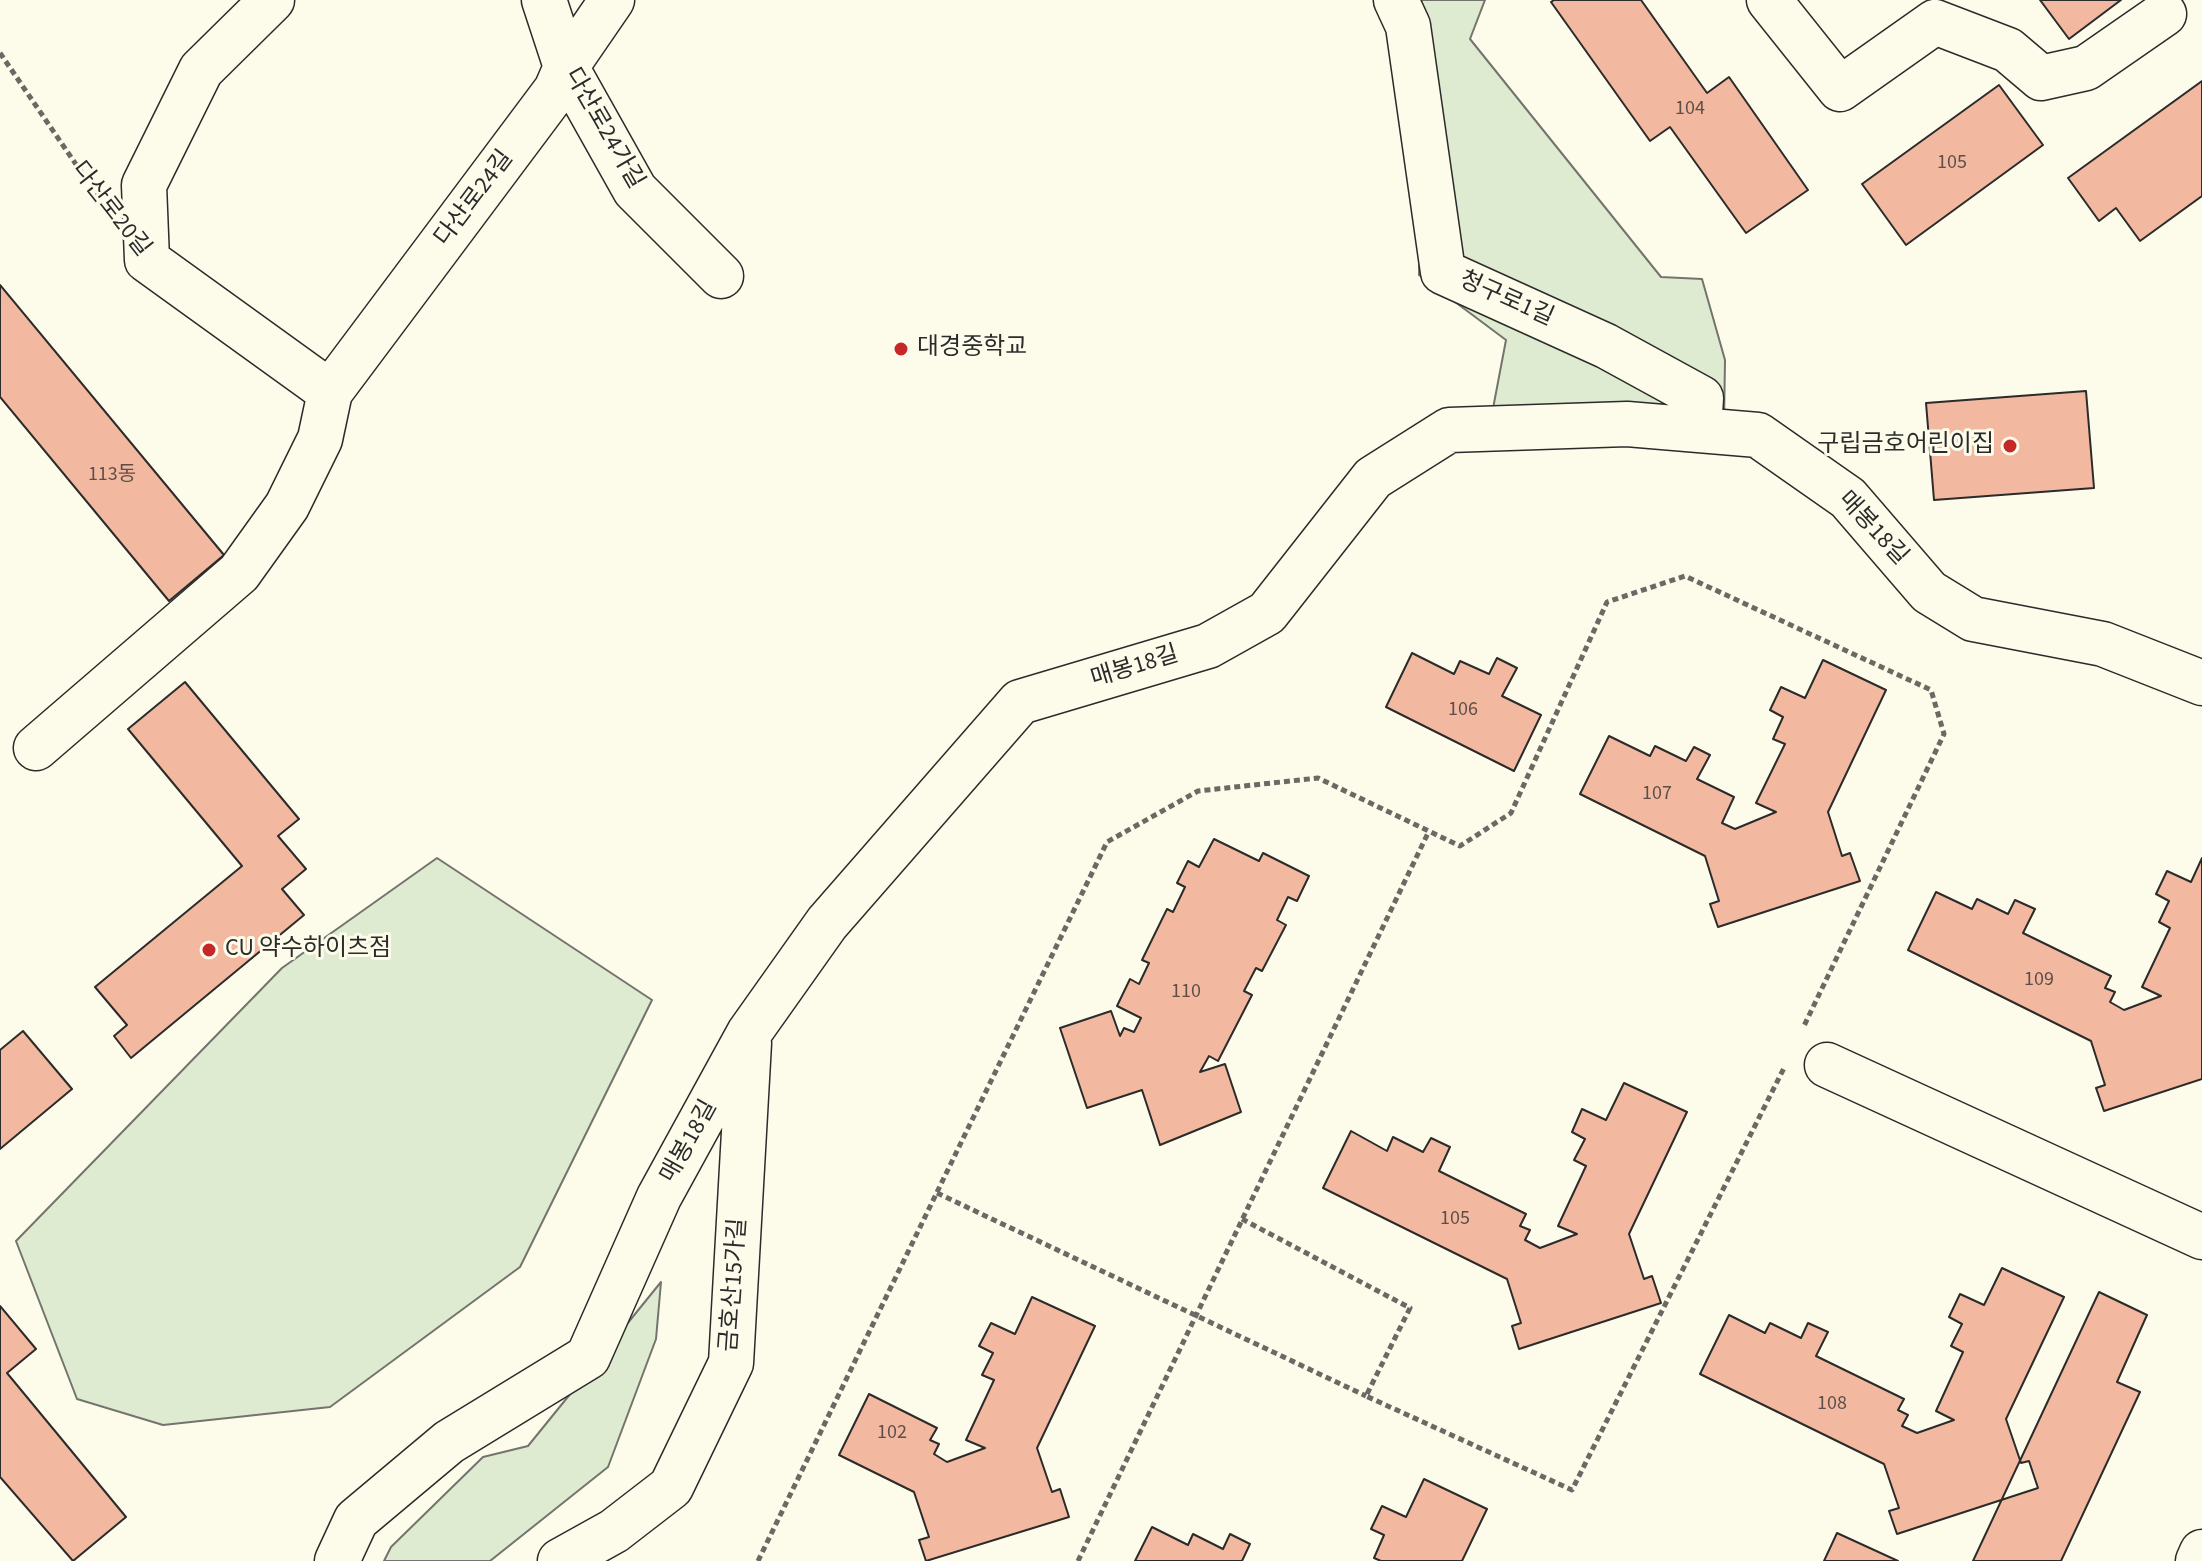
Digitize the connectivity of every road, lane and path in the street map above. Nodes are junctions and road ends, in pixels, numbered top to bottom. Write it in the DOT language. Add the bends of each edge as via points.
graph roads {
  1 [pos="272,0"];
  2 [pos="544,0"];
  3 [pos="612,0"];
  4 [pos="1396,0"];
  5 [pos="1769,0"];
  6 [pos="1926,11"];
  7 [pos="2164,14"];
  8 [pos="0,53"];
  9 [pos="566,67"];
  10 [pos="147,260"];
  11 [pos="721,276"];
  12 [pos="330,392"];
  13 [pos="1699,430"];
  14 [pos="2202,683"];
  15 [pos="36,748"];
  16 [pos="1429,831"];
  17 [pos="749,1033"];
  18 [pos="1812,1052"];
  19 [pos="937,1193"];
  20 [pos="1242,1219"];
  21 [pos="2202,1237"];
  22 [pos="1196,1315"];
  23 [pos="1366,1396"];
  24 [pos="2202,1552"];
  25 [pos="337,1561"];
  26 [pos="560,1561"];
  27 [pos="758,1561"];
  28 [pos="1078,1561"];
  29 [pos="2198,1561"];
  1 -- 10 [label="street" via="201,70 144,185"];
  2 -- 9 [label="street, 다산로24가길"];
  3 -- 9 [label="street, 다산로24길"];
  4 -- 13 [label="street, 청구로1길" via="1408,26 1443,272 1606,346 1701,398"];
  5 -- 6 [label="street" via="1840,89"];
  6 -- 7 [label="street" via="2008,50 2041,78 2086,68"];
  8 -- 10 [label="path, 다산로20길" via="80,174"];
  9 -- 11 [label="street, 다산로24가길" via="635,190"];
  9 -- 12 [label="street, 다산로24길" via="556,90"];
  10 -- 12 [label="street, 다산로20길"];
  12 -- 15 [label="street" via="320,439 287,506 239,573"];
  13 -- 14 [label="street, 매봉18길" via="1758,435 1848,498 1929,592 1973,619 2103,644"];
  13 -- 17 [label="street, 매봉18길" via="1627,424 1449,430 1373,478 1267,613 1208,646 1020,702 827,923"];
  16 -- 18 [label="path" via="1460,846 1511,813 1607,602 1685,576 1931,690 1944,734"];
  16 -- 19 [label="path" via="1318,778 1198,791 1107,842"];
  16 -- 20 [label="path"];
  17 -- 25 [label="street, 매봉18길" via="659,1197 588,1357 449,1442 356,1520"];
  17 -- 26 [label="street, 금호산15가길" via="731,1363 671,1487 614,1531"];
  18 -- 21 [label="street"];
  18 -- 23 [label="path" via="1572,1490"];
  19 -- 22 [label="path"];
  19 -- 27 [label="path"];
  20 -- 22 [label="path"];
  20 -- 23 [label="path" via="1410,1308"];
  22 -- 23 [label="path"];
  22 -- 28 [label="path"];
  24 -- 29 [label="street"];
}
